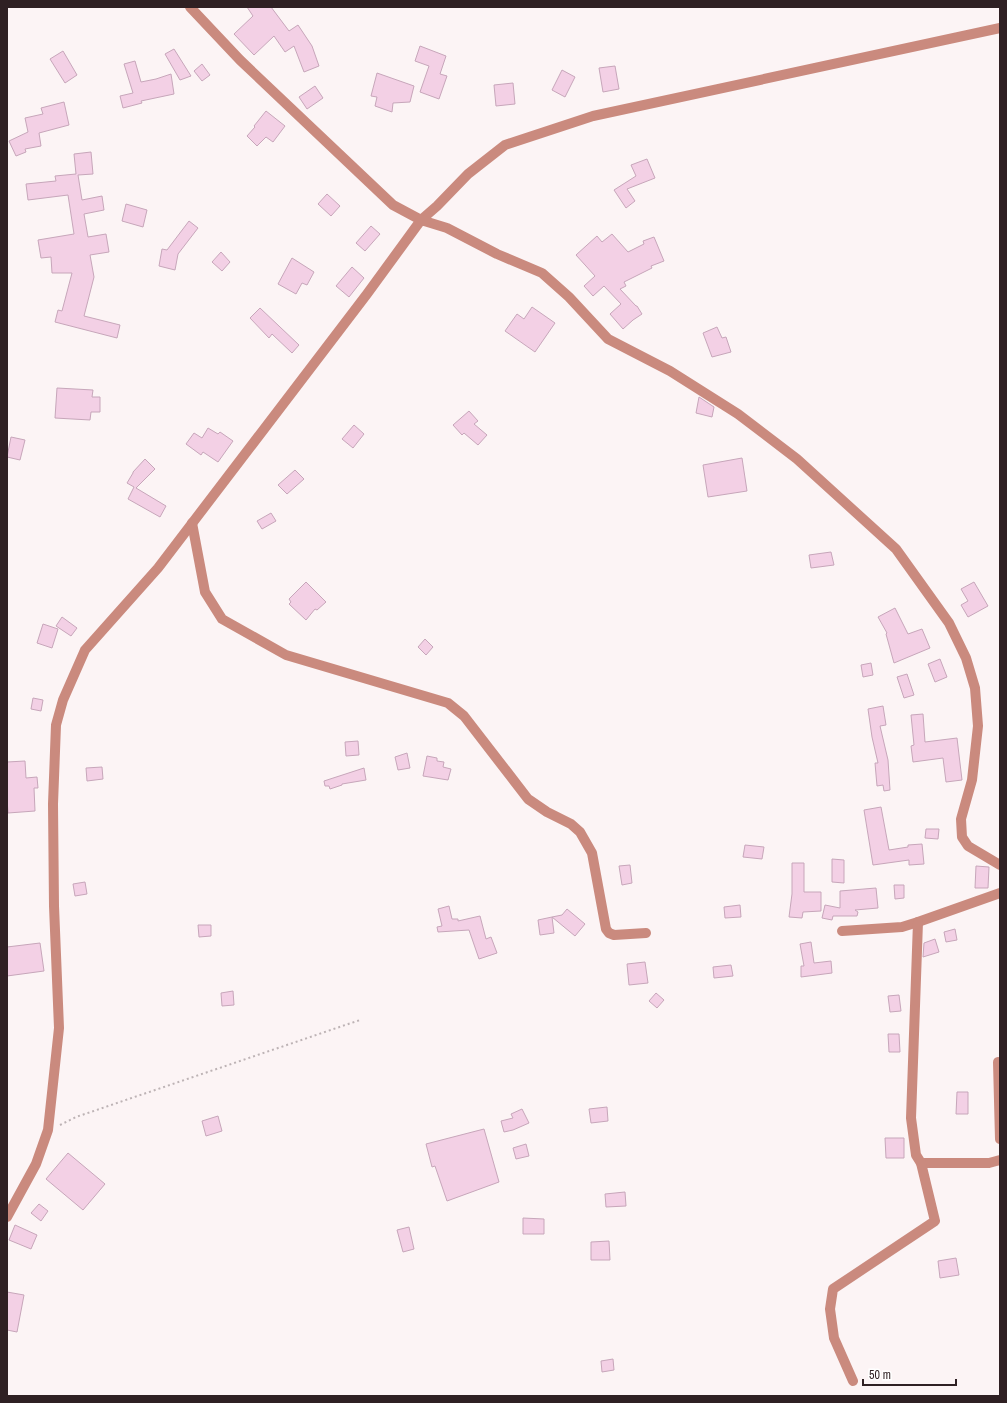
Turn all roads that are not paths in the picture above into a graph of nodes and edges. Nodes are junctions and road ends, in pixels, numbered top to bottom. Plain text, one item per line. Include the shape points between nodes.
1 (190, 7) edge
2 (1000, 28) edge
3 (421, 220) junction
4 (192, 523) junction
5 (1000, 865) edge
6 (1000, 893) edge
7 (918, 922) junction
8 (842, 931) dead end
9 (646, 933) dead end
10 (998, 1062) dead end
11 (1000, 1140) edge
12 (1000, 1160) edge
13 (921, 1163) junction
14 (7, 1217) edge
15 (853, 1381) dead end

1 - 3 street via 240,60 393,205
2 - 3 street via 586,118 505,146 468,174
3 - 4 street
3 - 5 street via 447,228 497,254 542,273 569,297 608,339 670,371 738,414 797,459 896,549 949,623 966,658 975,688 978,726 972,780 961,819 962,837 968,846
4 - 9 street via 205,592 222,619 286,654 448,703 464,716 528,799 580,832 592,853 609,934
4 - 14 street via 158,568 85,650 63,700 56,725 53,804 54,906 59,1028 48,1130 36,1164
6 - 7 street
7 - 8 street via 902,927
7 - 13 street via 912,1118 916,1155
10 - 11 street
12 - 13 street via 989,1163
13 - 15 street via 935,1221 833,1289 830,1309 834,1338

